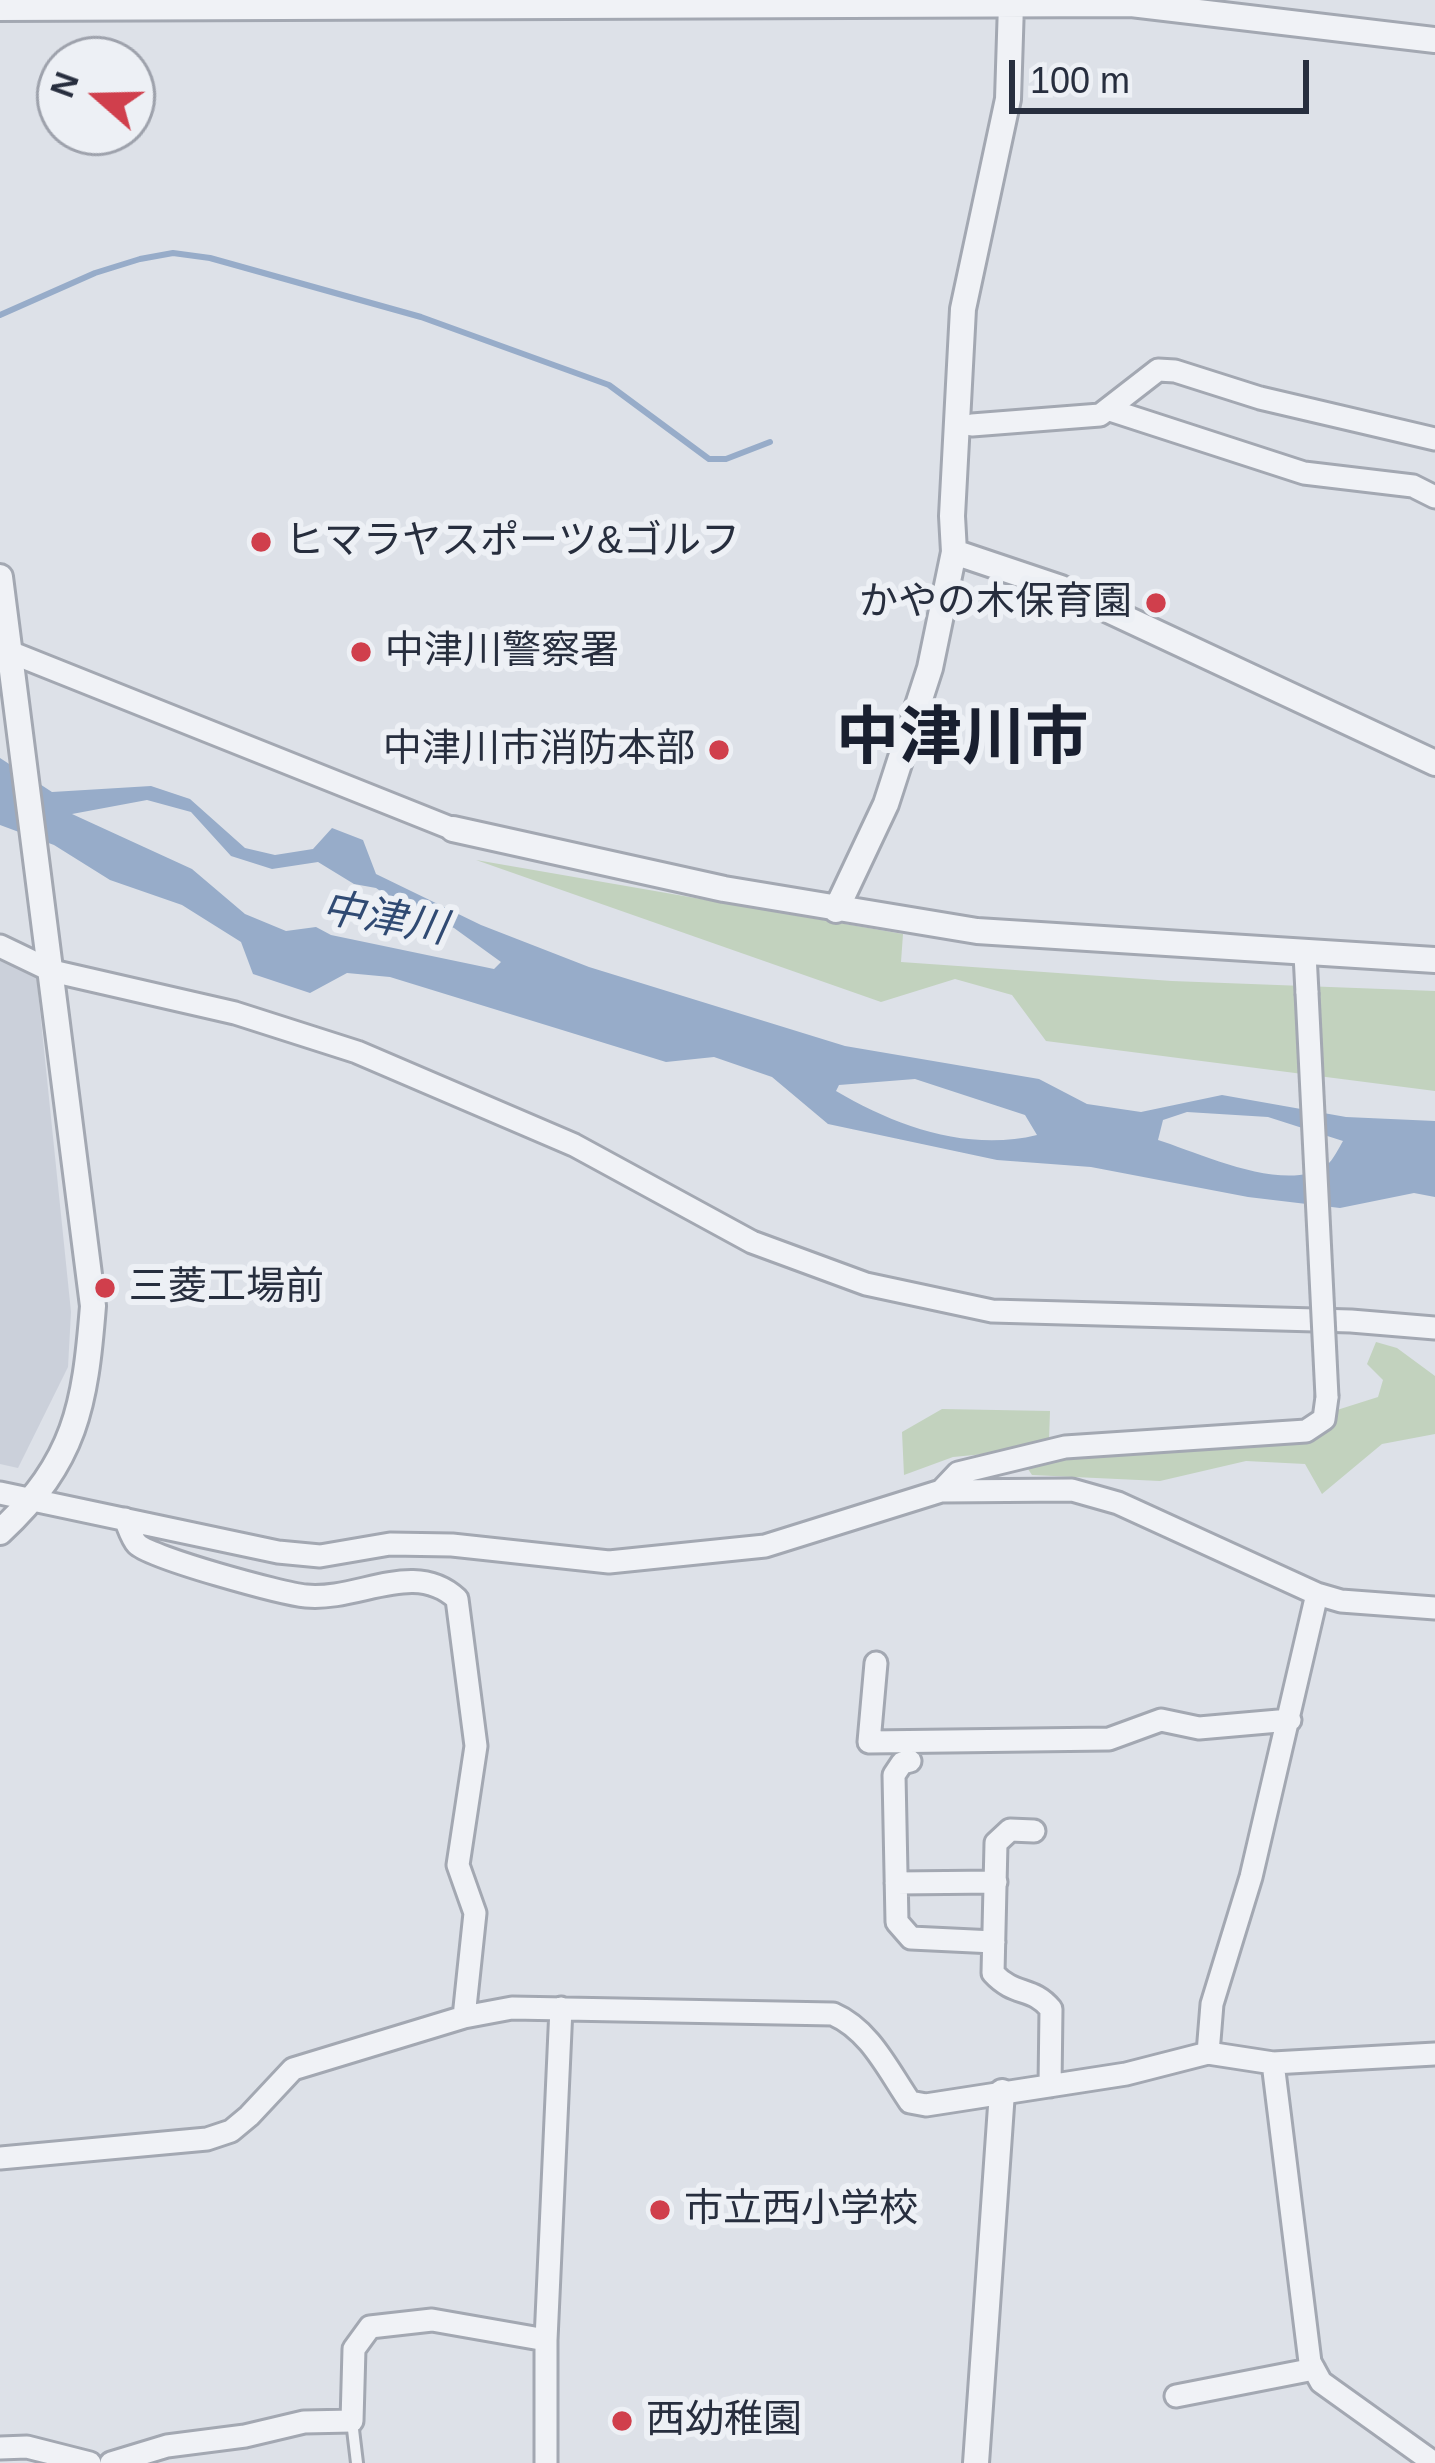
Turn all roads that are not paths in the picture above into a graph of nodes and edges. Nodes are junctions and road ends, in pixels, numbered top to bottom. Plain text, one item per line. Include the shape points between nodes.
1 (285, 3) edge
2 (1026, 3) edge
3 (0, 8) edge
4 (1435, 40) edge
5 (1110, 410) junction
6 (972, 425) dead end
7 (1435, 439) edge
8 (1435, 497) edge
9 (954, 551) junction
10 (0, 577) edge
11 (12, 665) junction
12 (1435, 763) edge
13 (453, 829) joint
14 (836, 910) junction
15 (0, 946) edge
16 (1305, 954) junction
17 (1435, 960) edge
18 (52, 971) junction
19 (1435, 1328) edge
20 (941, 1491) junction
21 (0, 1493) edge
22 (34, 1500) junction
23 (125, 1519) junction
24 (0, 1532) edge
25 (1317, 1594) junction
26 (1435, 1608) edge
27 (876, 1664) dead end
28 (1290, 1720) junction
29 (910, 1761) dead end
30 (1034, 1832) dead end
31 (996, 1882) junction
32 (896, 1883) junction
33 (994, 1942) junction
34 (561, 2008) junction
35 (464, 2017) junction
36 (1208, 2053) junction
37 (1435, 2054) edge
38 (1273, 2063) junction
39 (1050, 2086) junction
40 (1002, 2092) junction
41 (0, 2158) edge
42 (545, 2340) junction
43 (1313, 2369) junction
44 (1176, 2396) dead end
45 (352, 2421) junction
46 (0, 2448) edge
47 (90, 2463) edge
48 (111, 2463) edge
49 (357, 2463) edge
50 (546, 2463) edge
51 (976, 2463) edge
52 (1434, 2463) edge

1 - 2 street
1 - 3 street
2 - 4 street via 1131,4
2 - 9 street via 963,309
5 - 6 street
5 - 7 street via 1150,373 1175,371
5 - 8 street via 1304,472 1413,486
9 - 12 street via 1061,588
9 - 14 street via 923,691 886,804
10 - 11 street
11 - 13 street
11 - 18 street
13 - 14 street
14 - 16 street via 976,932
15 - 18 street
16 - 17 street
16 - 20 street, bridge via 1324,1419 1306,1431 1065,1447 958,1474
18 - 19 street via 235,1013 357,1052 574,1145 752,1243 866,1284 992,1311
18 - 22 street via 93,1306 86,1389 58,1466
20 - 23 street via 765,1546 609,1562 452,1545 390,1544 320,1556
20 - 25 street via 1072,1490 1118,1503
21 - 22 street
22 - 23 street
22 - 24 street
23 - 35 street via 137,1544 164,1557 305,1596 412,1580 440,1584 457,1599 476,1746 458,1864 475,1912
25 - 26 street
25 - 28 street
27 - 28 street via 869,1742 1108,1739 1162,1720 1199,1727
28 - 36 street via 1212,2004
29 - 32 street via 894,1775
30 - 31 street via 1010,1830 996,1843
31 - 32 street
31 - 33 street
32 - 33 street via 897,1922 911,1938
33 - 39 street via 993,1973 1051,2008
34 - 35 street
34 - 40 street via 833,2014 866,2037 910,2102
34 - 42 street
35 - 41 street via 293,2069 231,2131 207,2139
36 - 38 street
36 - 39 street
37 - 38 street
38 - 43 street
39 - 40 street
40 - 51 street
42 - 45 street via 432,2320 370,2327 352,2360
42 - 50 street
43 - 44 street
43 - 52 street
45 - 48 street via 166,2446
45 - 49 lane
46 - 47 street

